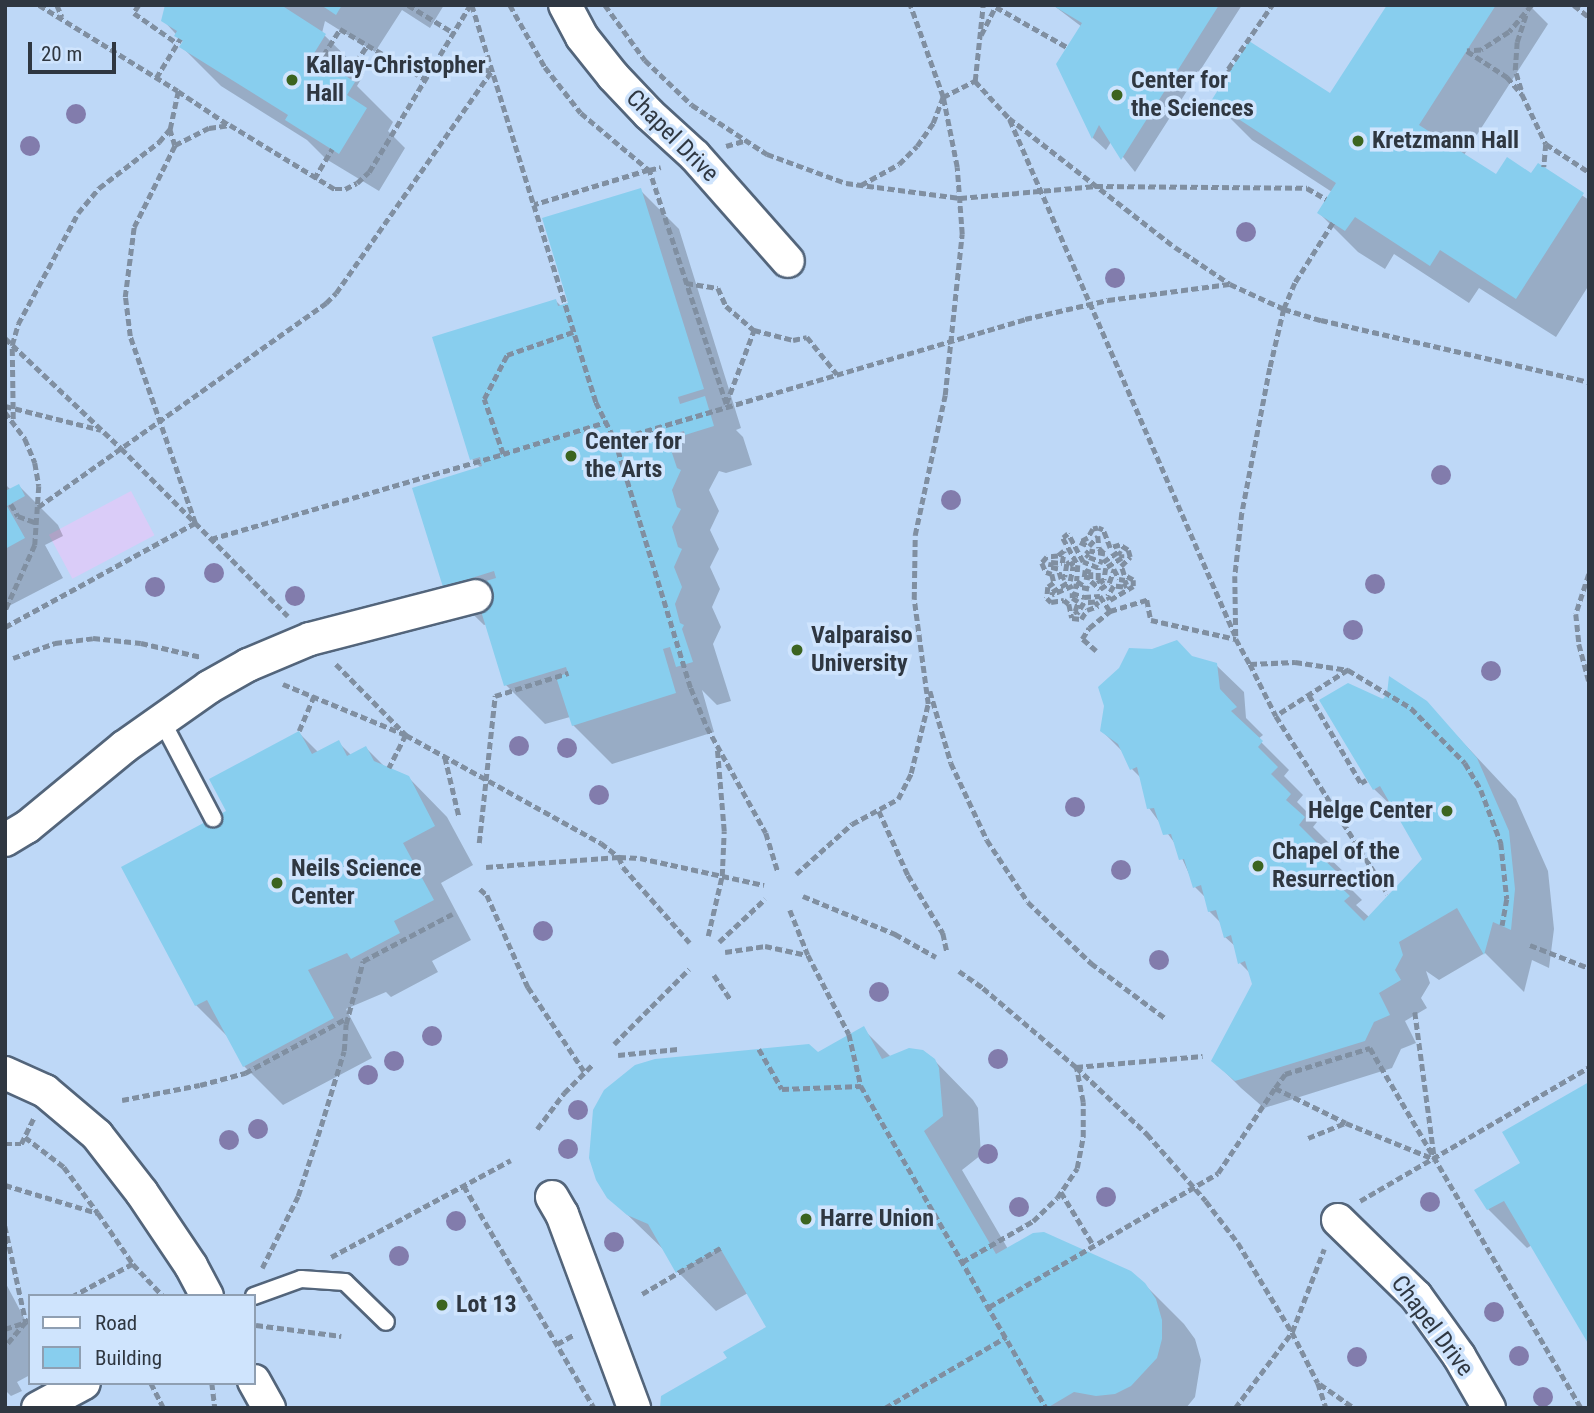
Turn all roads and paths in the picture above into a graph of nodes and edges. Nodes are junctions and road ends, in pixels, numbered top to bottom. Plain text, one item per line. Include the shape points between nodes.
1 (39, 5) edge
2 (57, 5) edge
3 (139, 5) edge
4 (408, 5) edge
5 (471, 5) edge
6 (510, 5) edge
7 (565, 5) edge
8 (605, 5) edge
9 (910, 5) edge
10 (983, 5) edge
11 (1272, 5) edge
12 (1532, 5) edge
13 (1574, 5) edge
14 (996, 6) edge
15 (1527, 12) junction
16 (1589, 17) edge
17 (63, 19) junction
18 (454, 33) junction
19 (980, 37) junction
20 (368, 46) junction
21 (1067, 47) dead end
22 (324, 54) junction
23 (492, 70) junction
24 (430, 71) junction
25 (1230, 71) dead end
26 (312, 73) dead end
27 (156, 78) junction
28 (425, 79) junction
29 (975, 81) junction
30 (178, 91) junction
31 (1522, 94) junction
32 (943, 97) junction
33 (1009, 118) junction
34 (230, 125) junction
35 (170, 129) junction
36 (175, 145) junction
37 (1546, 145) junction
38 (332, 149) dead end
39 (1544, 167) dead end
40 (649, 170) junction
41 (1589, 172) edge
42 (314, 178) junction
43 (860, 185) junction
44 (1096, 186) junction
45 (1039, 191) junction
46 (960, 198) junction
47 (1326, 199) dead end
48 (534, 205) junction
49 (1333, 223) dead end
50 (788, 261) dead end
51 (686, 283) junction
52 (1230, 284) junction
53 (1090, 304) junction
54 (1284, 309) junction
55 (754, 330) junction
56 (573, 332) junction
57 (5, 338) edge
58 (952, 338) junction
59 (12, 345) junction
60 (5, 349) edge
61 (836, 374) junction
62 (1589, 382) edge
63 (726, 404) junction
64 (5, 406) edge
65 (12, 408) junction
66 (5, 412) edge
67 (13, 419) junction
68 (157, 420) junction
69 (606, 422) junction
70 (102, 430) junction
71 (615, 440) junction
72 (121, 448) junction
73 (503, 454) junction
74 (11, 504) dead end
75 (38, 507) junction
76 (37, 523) junction
77 (195, 523) junction
78 (211, 539) junction
79 (1589, 574) edge
80 (1090, 578) dead end
81 (476, 596) dead end
82 (5, 611) edge
83 (1110, 611) junction
84 (5, 627) edge
85 (310, 639) junction
86 (1236, 639) junction
87 (1096, 651) dead end
88 (13, 658) dead end
89 (1250, 664) junction
90 (241, 669) junction
91 (1348, 670) junction
92 (568, 673) dead end
93 (1589, 681) edge
94 (927, 684) junction
95 (1308, 695) junction
96 (314, 696) junction
97 (1276, 716) junction
98 (162, 722) junction
99 (299, 731) dead end
100 (406, 736) junction
101 (716, 743) junction
102 (445, 757) junction
103 (389, 768) dead end
104 (487, 780) junction
105 (1366, 780) dead end
106 (879, 811) junction
107 (459, 816) dead end
108 (213, 818) dead end
109 (5, 840) edge
110 (479, 843) dead end
111 (619, 858) junction
112 (486, 867) dead end
113 (778, 872) dead end
114 (796, 874) dead end
115 (722, 876) junction
116 (764, 885) dead end
117 (480, 889) dead end
118 (1388, 894) dead end
119 (803, 896) dead end
120 (765, 899) dead end
121 (790, 910) dead end
122 (452, 914) dead end
123 (1502, 926) dead end
124 (708, 936) dead end
125 (719, 942) dead end
126 (690, 943) dead end
127 (1530, 945) dead end
128 (725, 952) dead end
129 (947, 952) dead end
130 (808, 955) junction
131 (936, 957) dead end
132 (1589, 968) edge
133 (689, 969) dead end
134 (959, 971) dead end
135 (715, 975) dead end
136 (730, 999) dead end
137 (1415, 1012) dead end
138 (348, 1017) junction
139 (1165, 1018) dead end
140 (614, 1044) dead end
141 (678, 1049) dead end
142 (759, 1049) dead end
143 (618, 1055) dead end
144 (1203, 1056) dead end
145 (594, 1063) dead end
146 (1076, 1067) junction
147 (1589, 1067) edge
148 (584, 1071) junction
149 (5, 1073) edge
150 (861, 1086) junction
151 (1275, 1088) junction
152 (122, 1100) dead end
153 (23, 1110) dead end
154 (1346, 1123) junction
155 (537, 1129) dead end
156 (25, 1137) junction
157 (1308, 1138) dead end
158 (5, 1144) edge
159 (1434, 1159) junction
160 (511, 1160) dead end
161 (5, 1185) edge
162 (464, 1186) junction
163 (1195, 1187) junction
164 (1061, 1192) junction
165 (552, 1197) dead end
166 (99, 1213) junction
167 (1338, 1220) junction
168 (5, 1226) edge
169 (1094, 1247) junction
170 (720, 1248) dead end
171 (328, 1258) dead end
172 (962, 1262) junction
173 (133, 1264) junction
174 (261, 1271) dead end
175 (78, 1294) edge
176 (161, 1294) edge
177 (206, 1294) edge
178 (642, 1294) dead end
179 (256, 1295) edge
180 (989, 1307) junction
181 (28, 1321) edge
182 (386, 1322) dead end
183 (256, 1325) dead end
184 (5, 1329) edge
185 (1292, 1332) junction
186 (573, 1335) dead end
187 (341, 1336) dead end
188 (1006, 1337) junction
189 (557, 1345) junction
190 (5, 1347) edge
191 (1318, 1383) junction
192 (80, 1385) edge
193 (152, 1385) edge
194 (212, 1385) edge
195 (256, 1385) edge
196 (38, 1408) edge
197 (164, 1408) edge
198 (215, 1408) edge
199 (269, 1408) edge
200 (594, 1408) edge
201 (634, 1408) edge
202 (885, 1408) edge
203 (1046, 1408) edge
204 (1236, 1408) edge
205 (1326, 1408) edge
206 (1354, 1408) edge
207 (1489, 1408) edge
208 (1581, 1408) edge

1 - 17 path
2 - 17 path
3 - 27 path via 134,13 178,41
4 - 18 path
5 - 18 path
5 - 23 path
6 - 40 path via 545,67 581,113
7 - 50 street, Chapel Drive via 582,37 613,76 695,156
8 - 43 path via 645,60 692,105 723,127 767,154
9 - 32 path
10 - 19 path
11 - 25 path
12 - 15 path
13 - 16 path
14 - 19 path
14 - 21 path
15 - 31 path via 1517,42 1515,70
15 - 31 path via 1509,32 1481,50 1467,51
17 - 27 path
18 - 24 path
19 - 29 path
20 - 22 path via 350,71
20 - 22 path via 340,29
20 - 28 path
22 - 26 path
23 - 24 path
23 - 48 path
23 - 68 path via 336,293
24 - 28 path
27 - 30 path
28 - 42 path via 369,172 357,183 335,189
29 - 32 path
29 - 33 path
30 - 34 path
30 - 35 path
31 - 37 path
32 - 43 path via 917,146 899,164
32 - 46 path
33 - 44 path
33 - 45 path
34 - 36 path via 209,128
34 - 42 path
35 - 36 path
35 - 59 path via 99,188 78,213 18,324
36 - 68 path via 134,227 126,286 131,336
37 - 39 path
37 - 41 path
38 - 42 path
40 - 48 path
40 - 51 path
43 - 46 path
44 - 45 path
44 - 47 path via 1307,188
44 - 52 path
45 - 46 path
45 - 53 path
46 - 58 path via 960,268
48 - 56 path
49 - 54 path
51 - 55 path via 718,288 726,306
51 - 63 path
52 - 53 path
52 - 54 path
53 - 58 path
53 - 86 path
54 - 62 path
54 - 86 path via 1242,513 1235,576
55 - 61 path via 793,341 807,337
55 - 63 path
56 - 69 path
56 - 73 path via 508,355 484,399
57 - 59 path
58 - 61 path
58 - 94 path via 945,395 915,535 914,600
59 - 60 path
59 - 65 path
59 - 70 path
61 - 63 path
63 - 71 path
64 - 65 path
65 - 67 path
65 - 70 path
66 - 67 path
67 - 75 path via 35,463
68 - 72 path
68 - 77 path
69 - 71 path
69 - 73 path
70 - 72 path
71 - 101 path via 691,688
72 - 75 path
72 - 77 path
73 - 78 path
74 - 76 path via 18,516
75 - 76 path
76 - 82 path via 35,545
77 - 78 path
77 - 84 path
78 - 85 path
79 - 93 path via 1576,614
80 - 83 path via 1095,588 1105,587 1114,569 1119,579 1125,580 1127,585 1114,586 1110,600 1133,586 1121,566 1130,557 1128,550 1120,545 1110,548 1098,528 1080,542 1089,546 1098,536 1098,548 1105,554 1086,554 1103,562 1122,554 1106,568 1100,583 1098,568 1083,562 1068,534 1063,538 1078,565 1077,581 1089,589 1073,586 1052,595 1070,581 1073,566 1067,564 1061,579 1058,569 1050,567 1051,562 1062,563 1063,551 1047,556 1042,564 1054,583 1048,587 1047,598 1069,604 1072,618 1082,619 1087,610 1098,606 1084,603 1077,614 1078,602 1072,593 1100,596
81 - 85 street
83 - 86 path via 1147,600 1151,620
83 - 87 path via 1082,639
85 - 90 street
85 - 100 path
86 - 89 path
88 - 90 path via 55,643 93,638 141,643
89 - 91 path via 1295,662
89 - 97 path
90 - 96 path
90 - 98 street
91 - 95 path
91 - 123 path via 1411,708 1465,763 1502,843 1507,899
92 - 104 path via 495,696
94 - 106 path via 926,720 906,787 898,799
94 - 139 path via 956,774 987,840 1028,902 1091,962
95 - 97 path
95 - 105 path via 1361,783
96 - 99 path
96 - 100 path
97 - 118 path
98 - 108 lane
98 - 109 street
100 - 102 path
100 - 103 path
101 - 113 path via 766,833
101 - 115 path via 724,831
102 - 104 path
102 - 107 path
104 - 110 path
104 - 111 path via 601,843
106 - 114 path via 852,824
106 - 129 path via 908,875 943,933
111 - 112 path
111 - 115 path via 640,858
111 - 126 path
115 - 116 path
115 - 124 path
117 - 148 path via 487,895 528,987
119 - 131 path via 895,934
120 - 125 path
121 - 130 path
122 - 138 path via 363,961
127 - 132 path
128 - 130 path via 765,946
130 - 150 path via 849,1034
133 - 140 path
134 - 146 path
135 - 136 path
137 - 159 path
138 - 152 path via 245,1073
138 - 174 path via 344,1051 298,1196
141 - 143 path
142 - 150 path via 782,1089
144 - 146 path
145 - 148 path
146 - 163 path
146 - 164 path via 1083,1137 1077,1168
147 - 159 path
148 - 155 path
149 - 177 street via 45,1091 97,1135 142,1193
150 - 172 path
151 - 154 path
151 - 159 path via 1285,1074 1370,1048
151 - 163 path via 1218,1172
153 - 156 path via 33,1118
154 - 157 path
154 - 159 path
156 - 158 path via 21,1144
156 - 166 path via 64,1167
159 - 167 path via 1348,1208
159 - 208 path
160 - 162 path
161 - 166 path
162 - 171 path
162 - 189 path
163 - 169 path
163 - 185 path via 1238,1243
164 - 169 path
164 - 172 path via 1033,1221
165 - 201 street
166 - 173 path
167 - 185 path
167 - 207 street, Chapel Drive via 1416,1296
168 - 181 path
169 - 180 path
170 - 178 path
172 - 180 path
173 - 175 path
173 - 176 path
179 - 182 lane via 302,1279 345,1282
180 - 188 path
181 - 184 path
181 - 190 path
183 - 187 path
185 - 191 path
185 - 204 path
186 - 189 path
188 - 202 path
188 - 203 path
189 - 200 path
191 - 205 path
191 - 206 path
192 - 196 street
193 - 197 path
194 - 198 path
195 - 199 street

